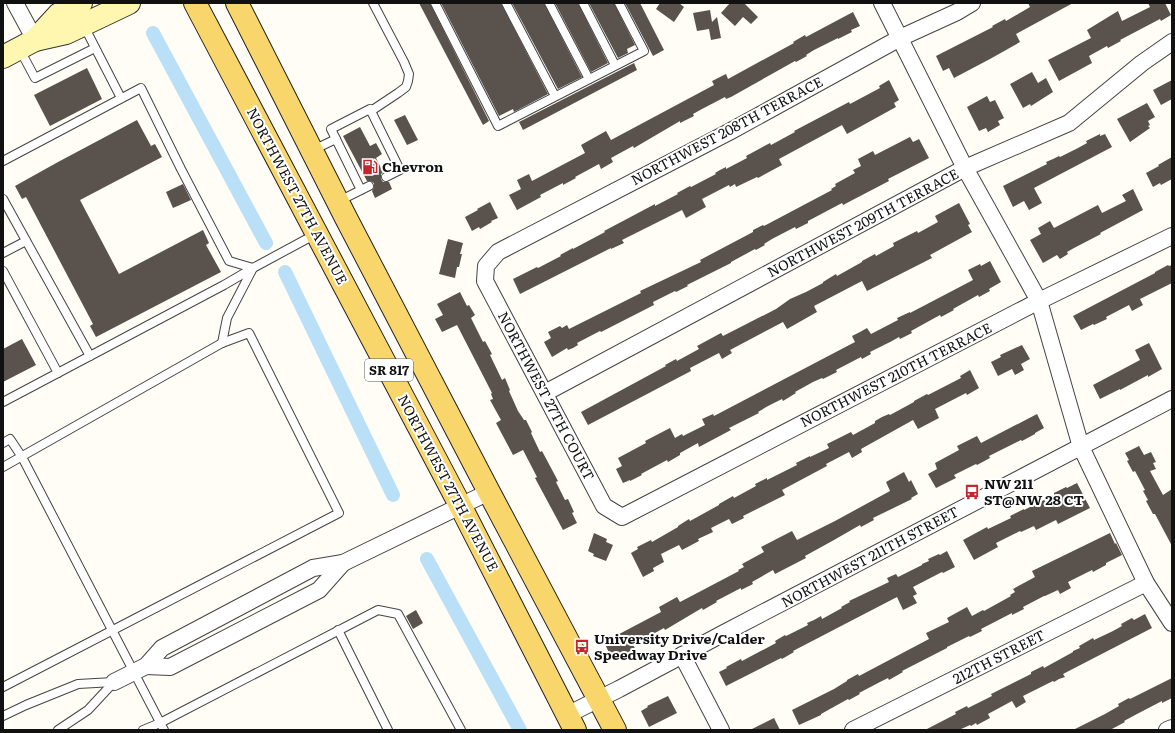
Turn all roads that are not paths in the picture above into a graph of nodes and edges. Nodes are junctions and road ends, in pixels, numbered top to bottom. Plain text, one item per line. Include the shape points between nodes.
1 (16, 3) edge
2 (81, 3) edge
3 (129, 3) edge
4 (195, 3) edge
5 (238, 3) edge
6 (373, 3) edge
7 (435, 3) edge
8 (506, 3) edge
9 (549, 3) edge
10 (583, 3) edge
11 (619, 3) edge
12 (882, 3) edge
13 (972, 3) edge
14 (84, 25) junction
15 (900, 38) junction
16 (1172, 42) edge
17 (19, 48) edge
18 (95, 48) junction
19 (615, 65) junction
20 (589, 79) junction
21 (555, 96) junction
22 (121, 98) junction
23 (371, 111) junction
24 (336, 139) junction
25 (312, 151) junction
26 (3, 161) edge
27 (965, 168) junction
28 (386, 177) dead end
29 (3, 199) edge
30 (342, 210) junction
31 (316, 234) junction
32 (1172, 236) edge
33 (26, 241) junction
34 (3, 253) edge
35 (486, 266) joint
36 (253, 268) junction
37 (3, 271) edge
38 (1039, 300) junction
39 (222, 343) junction
40 (90, 356) junction
41 (58, 373) junction
42 (545, 393) junction
43 (1172, 399) edge
44 (3, 402) edge
45 (3, 443) edge
46 (1081, 447) junction
47 (22, 457) junction
48 (3, 467) edge
49 (489, 492) junction
50 (461, 507) junction
51 (622, 517) joint
52 (343, 563) junction
53 (1146, 583) junction
54 (1172, 623) edge
55 (112, 630) junction
56 (338, 630) junction
57 (682, 655) junction
58 (140, 670) junction
59 (114, 682) junction
60 (3, 686) edge
61 (599, 699) junction
62 (3, 716) edge
63 (571, 723) edge
64 (162, 726) edge
65 (1172, 728) edge
66 (58, 730) edge
67 (143, 730) edge
68 (388, 730) edge
69 (461, 730) edge
70 (615, 730) edge
71 (721, 730) edge
72 (852, 730) edge
73 (1167, 730) edge

1 - 17 street
2 - 17 street via 59,14
3 - 14 street
4 - 31 main road, NORTHWEST 27TH AVENUE / SR 817
5 - 25 main road, SR 817
6 - 23 lane via 404,62 408,81 406,87
7 - 21 lane via 498,126
8 - 21 lane
9 - 20 lane
10 - 19 lane
11 - 19 lane via 644,50
12 - 15 street
13 - 15 street, NORTHWEST 208TH TERRACE
14 - 17 street via 66,34
14 - 18 lane
15 - 27 street
15 - 35 street, NORTHWEST 208TH TERRACE via 729,132 498,252
16 - 27 street, NORTHWEST 209TH TERRACE via 1142,63 1069,123
17 - 18 lane via 35,78
18 - 22 lane
19 - 20 lane
20 - 21 lane
22 - 26 lane
22 - 36 lane via 141,88 229,261
23 - 24 lane via 370,109 331,129
23 - 28 lane via 400,170
24 - 25 lane
24 - 30 lane via 365,188
25 - 30 main road, SR 817
27 - 38 street
27 - 42 street, NORTHWEST 209TH TERRACE
29 - 33 lane
30 - 31 main road
30 - 49 main road, SR 817
31 - 36 lane
31 - 50 main road, NORTHWEST 27TH AVENUE / SR 817
32 - 38 street, NORTHWEST 210TH TERRACE
33 - 34 lane
33 - 40 lane
35 - 42 street, NORTHWEST 27TH COURT via 485,281
36 - 39 lane via 227,318
36 - 40 lane
37 - 41 lane
38 - 46 street
38 - 51 street, NORTHWEST 210TH TERRACE
39 - 47 lane
39 - 55 lane via 248,333 339,513
40 - 41 lane
41 - 44 lane
42 - 51 street, NORTHWEST 27TH COURT via 604,506
43 - 46 street, NORTHWEST 211TH STREET
45 - 47 lane via 10,439
46 - 53 street
46 - 57 street, NORTHWEST 211TH STREET
47 - 48 lane
47 - 55 lane
49 - 50 street
49 - 61 main road, SR 817
50 - 52 street
50 - 63 main road, NORTHWEST 27TH AVENUE / SR 817
52 - 58 street via 313,568 162,648
52 - 58 street via 319,590 170,667
53 - 54 street
53 - 72 street, 212TH STREET
55 - 58 lane
55 - 60 lane
56 - 64 lane
56 - 68 lane
56 - 69 lane via 378,610 398,614
57 - 61 street, NORTHWEST 211TH STREET
57 - 71 street
58 - 59 street
58 - 64 lane
59 - 62 lane via 78,684
59 - 66 lane via 88,710
61 - 63 street, NORTHWEST 211TH STREET
61 - 70 main road, SR 817
64 - 67 lane
65 - 73 street

